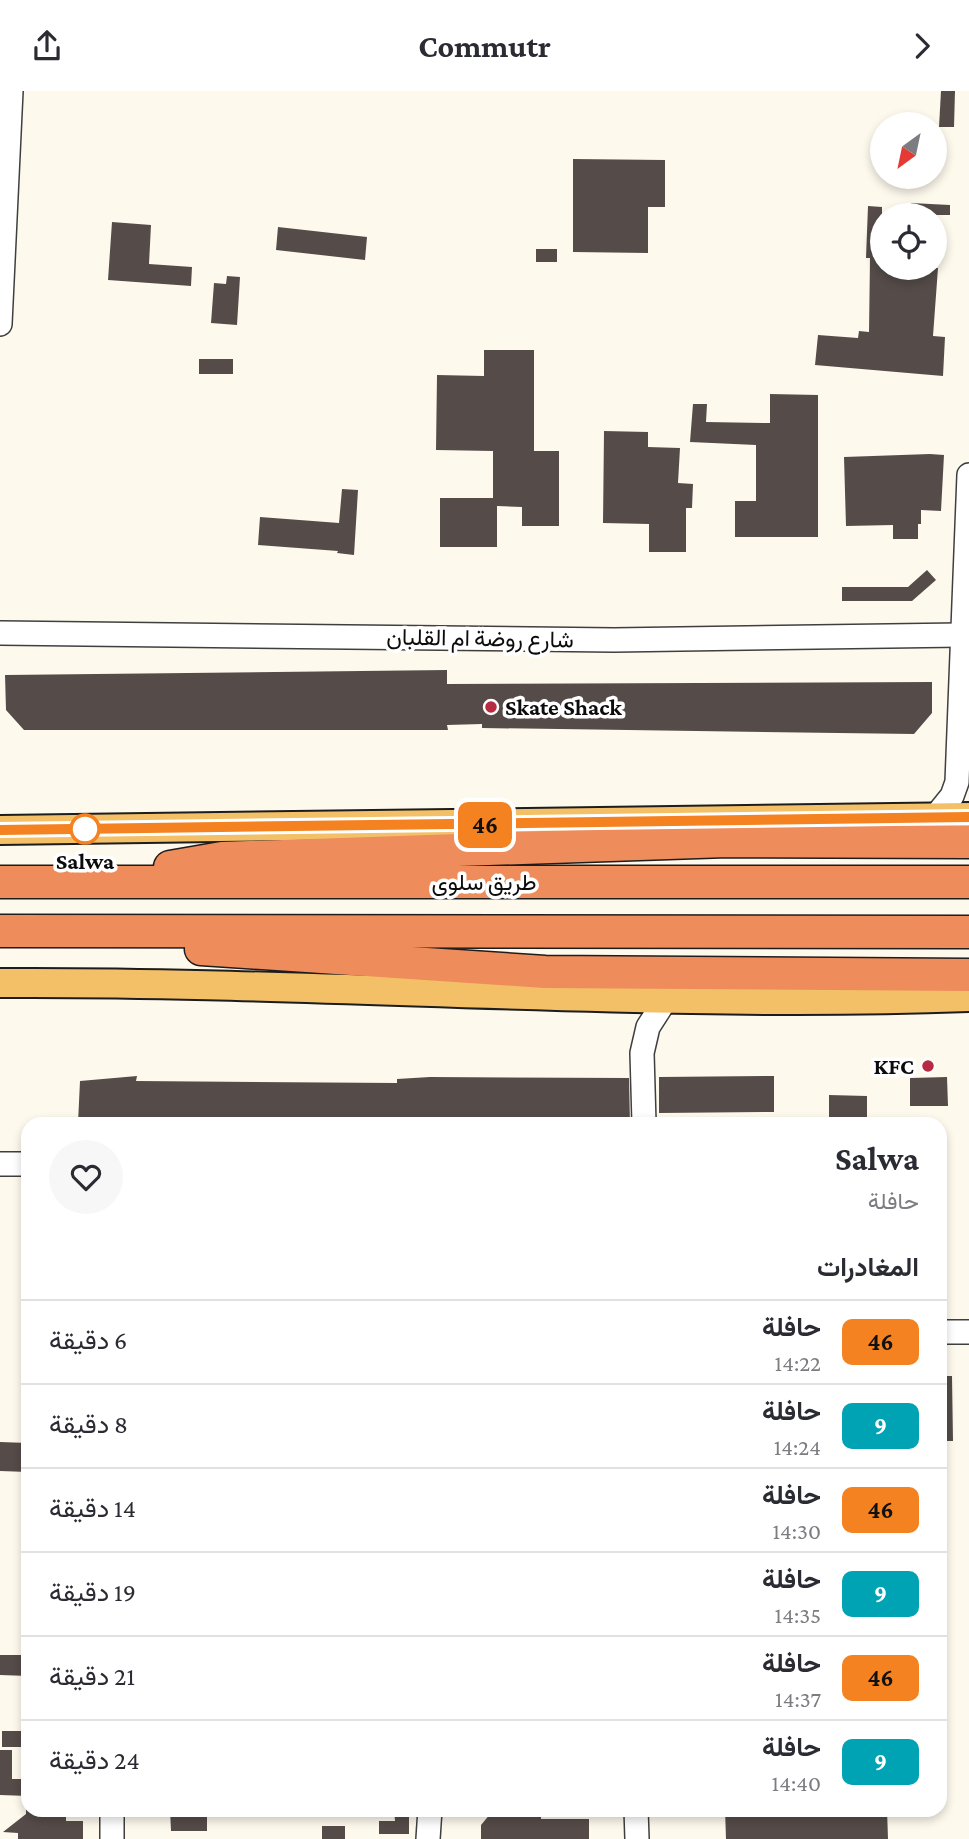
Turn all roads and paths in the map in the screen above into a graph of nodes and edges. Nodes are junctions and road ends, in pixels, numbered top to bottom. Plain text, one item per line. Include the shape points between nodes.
1 (11, 91) edge
2 (0, 324) edge
3 (969, 475) edge
4 (964, 628) edge
5 (0, 633) edge
6 (962, 796) edge
7 (935, 817) junction
8 (969, 817) edge
9 (1, 828) edge
10 (969, 842) edge
11 (77, 881) junction
12 (0, 882) edge
13 (969, 882) edge
14 (72, 930) junction
15 (0, 931) edge
16 (969, 932) edge
17 (969, 975) edge
18 (0, 983) edge
19 (969, 997) edge
20 (627, 999) junction
21 (666, 999) junction
22 (648, 1027) junction
23 (643, 1117) edge
24 (0, 1164) edge
25 (21, 1164) edge
26 (947, 1332) edge
27 (969, 1332) edge
28 (112, 1817) edge
29 (429, 1817) edge
30 (636, 1817) edge
31 (112, 1839) edge
32 (428, 1839) edge
33 (636, 1839) edge

1 - 2 street
3 - 4 street
4 - 5 street, شارع روضة ام القلبان via 614,641
4 - 6 street
6 - 7 street
7 - 8 main road
7 - 9 main road
10 - 11 highway via 727,841 222,858
11 - 12 highway, طريق سلوى
11 - 13 highway, طريق سلوى
14 - 15 highway
14 - 16 highway
14 - 17 highway via 223,951 545,972
18 - 20 main road
19 - 21 main road
20 - 21 main road
20 - 22 street
21 - 22 street
22 - 23 street via 642,1053
24 - 25 street
26 - 27 street
28 - 31 street
29 - 32 street
30 - 33 street

